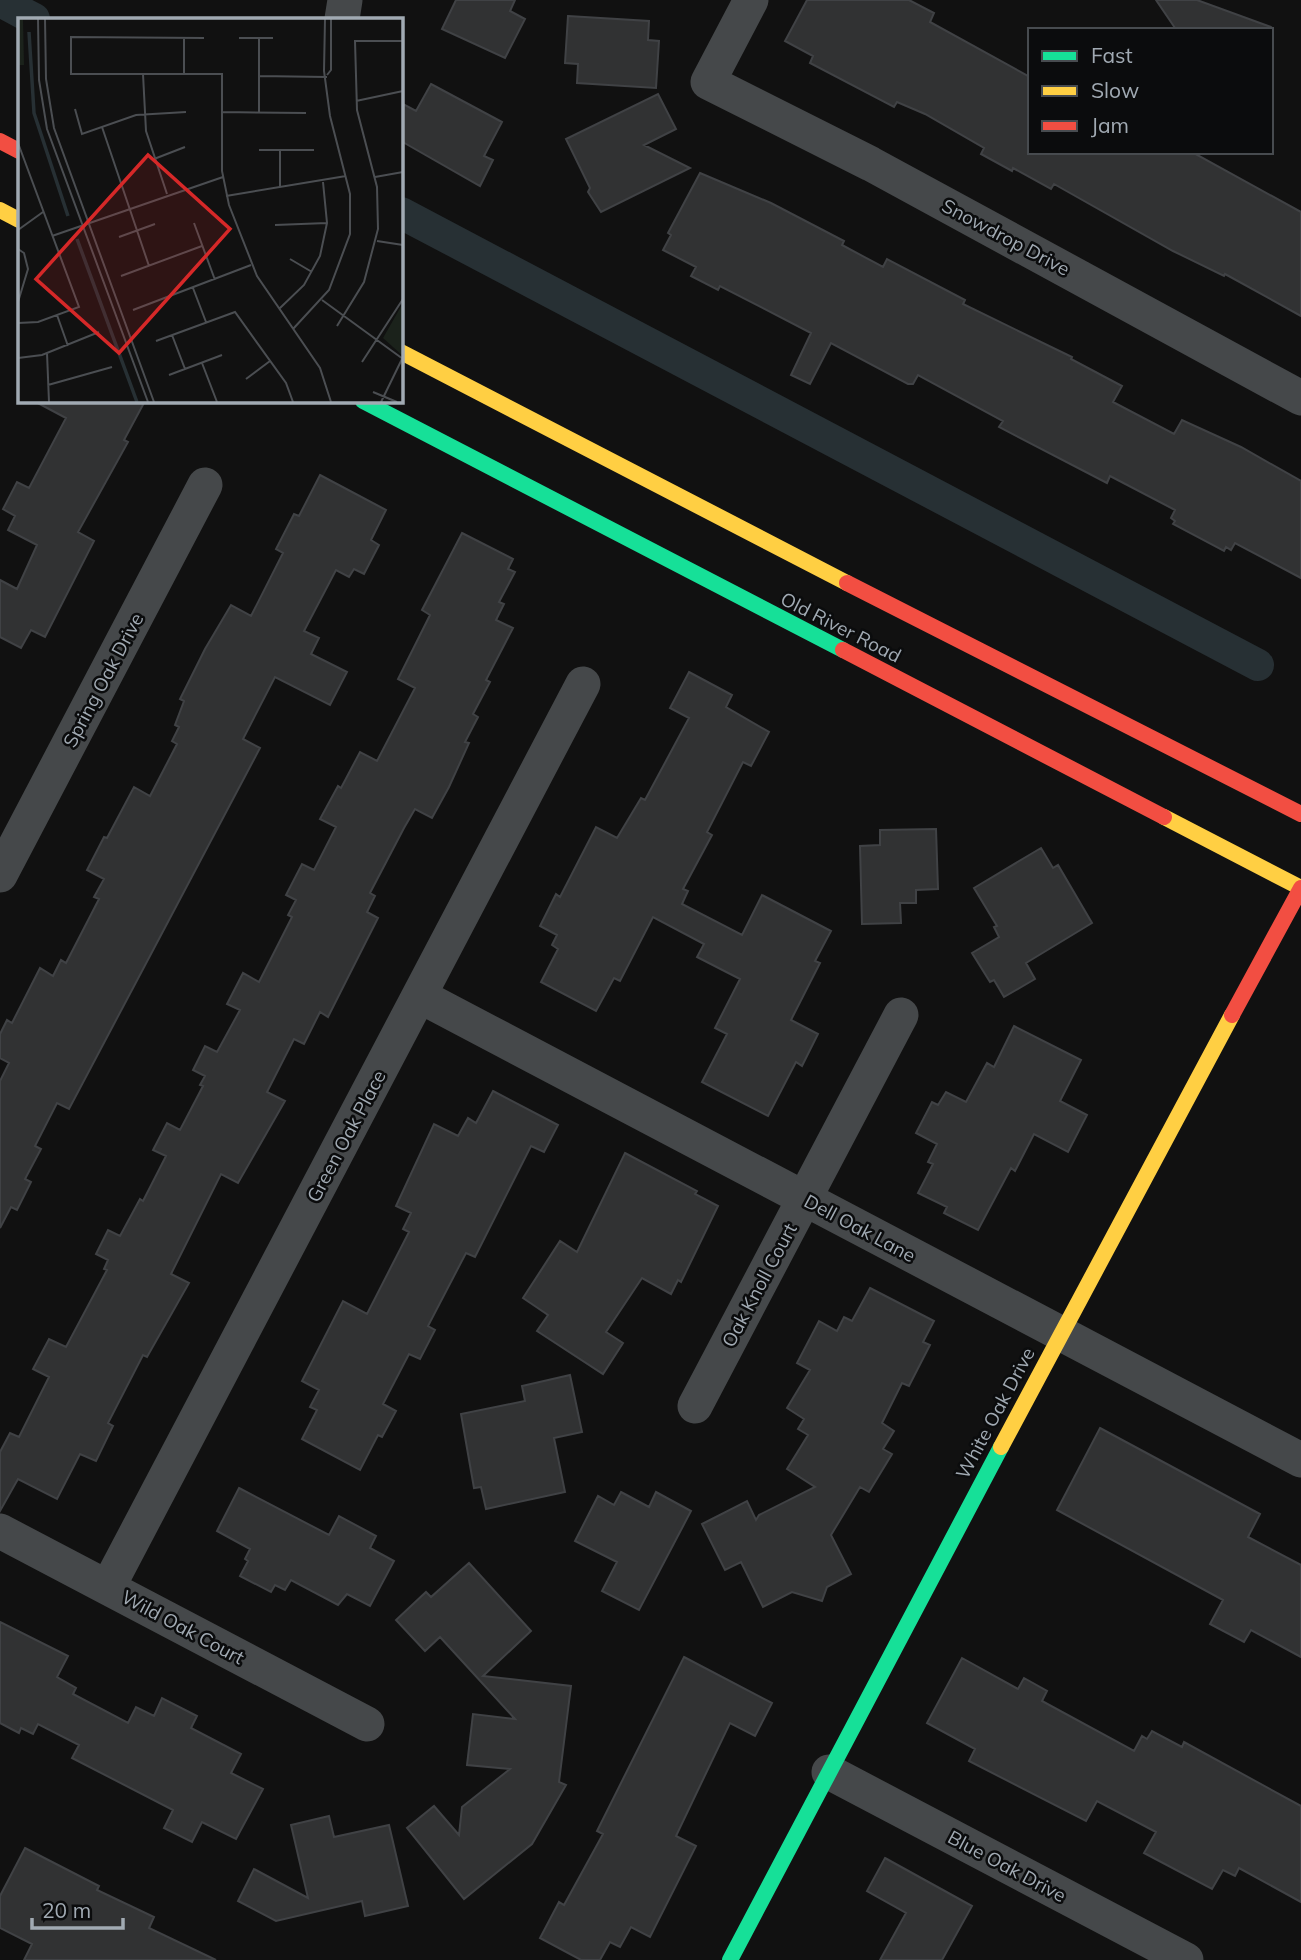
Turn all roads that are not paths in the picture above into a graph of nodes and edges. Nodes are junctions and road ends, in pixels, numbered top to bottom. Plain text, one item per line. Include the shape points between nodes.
1 (345, 0) edge
2 (751, 0) edge
3 (342, 18) edge
4 (0, 141) edge
5 (18, 150) edge
6 (0, 210) edge
7 (18, 219) edge
8 (402, 353) edge
9 (1301, 398) edge
10 (365, 402) edge
11 (205, 485) dead end
12 (583, 684) dead end
13 (1301, 814) edge
14 (0, 875) edge
15 (1301, 888) edge
16 (420, 996) junction
17 (901, 1015) dead end
18 (804, 1198) junction
19 (1061, 1333) junction
20 (695, 1406) dead end
21 (1301, 1460) edge
22 (0, 1531) edge
23 (108, 1587) junction
24 (367, 1724) dead end
25 (829, 1772) junction
26 (730, 1960) edge
27 (1186, 1960) edge

1 - 3 street
2 - 9 street, Snowdrop Drive via 708,82 872,164
4 - 5 main road
6 - 7 main road
8 - 13 main road
10 - 15 main road, Old River Road
11 - 14 street, Spring Oak Drive
12 - 16 street, Green Oak Place
15 - 19 main road, White Oak Drive
16 - 18 street, Dell Oak Lane
16 - 23 street, Green Oak Place
17 - 18 street, Oak Knoll Court
18 - 19 street, Dell Oak Lane
18 - 20 street, Oak Knoll Court
19 - 21 street, Dell Oak Lane
19 - 25 main road, White Oak Drive
22 - 23 street, Wild Oak Court
23 - 24 street, Wild Oak Court
25 - 26 main road, White Oak Drive
25 - 27 street, Blue Oak Drive

